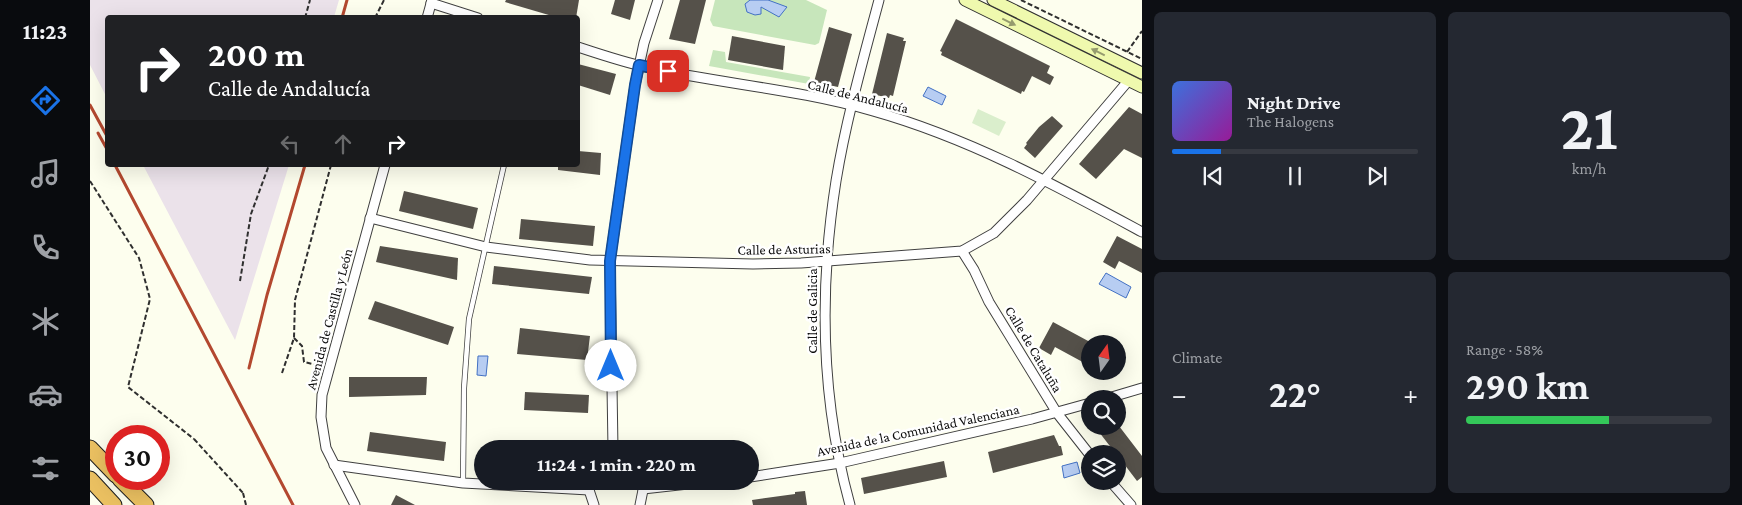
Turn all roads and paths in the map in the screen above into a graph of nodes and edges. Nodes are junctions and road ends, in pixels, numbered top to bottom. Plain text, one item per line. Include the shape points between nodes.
1 (310, 0) edge
2 (384, 0) edge
3 (658, 0) edge
4 (879, 0) edge
5 (965, 0) edge
6 (993, 0) edge
7 (1022, 0) edge
8 (431, 2) edge
9 (307, 15) edge
10 (376, 15) edge
11 (428, 15) edge
12 (469, 15) edge
13 (1142, 31) edge
14 (580, 48) edge
15 (1128, 52) junction
16 (1142, 59) edge
17 (639, 65) junction
18 (1142, 73) edge
19 (1129, 80) junction
20 (1142, 86) edge
21 (852, 105) junction
22 (268, 167) edge
23 (330, 167) edge
24 (383, 167) edge
25 (504, 167) edge
26 (1045, 180) junction
27 (90, 182) edge
28 (370, 218) junction
29 (1142, 232) edge
30 (486, 247) junction
31 (962, 251) junction
32 (610, 261) junction
33 (826, 262) junction
34 (240, 281) dead end
35 (294, 338) junction
36 (328, 367) junction
37 (282, 373) dead end
38 (1142, 388) edge
39 (1126, 393) edge
40 (1081, 406) edge
41 (1057, 413) junction
42 (613, 440) edge
43 (1082, 445) edge
44 (90, 448) edge
45 (840, 463) junction
46 (105, 464) edge
47 (334, 465) junction
48 (759, 476) edge
49 (90, 479) edge
50 (463, 483) junction
51 (474, 484) edge
52 (131, 490) edge
53 (592, 490) edge
54 (641, 490) edge
55 (1118, 490) edge
56 (90, 492) edge
57 (102, 505) edge
58 (114, 505) edge
59 (146, 505) edge
60 (246, 505) edge
61 (355, 505) edge
62 (594, 505) edge
63 (640, 505) edge
64 (850, 505) edge
65 (1131, 505) edge

1 - 9 path
2 - 10 path
3 - 17 street
4 - 21 street, Calle de Galicia
5 -> 19 street
18 -> 6 street
7 - 15 path
8 - 11 street
8 - 12 street
13 - 15 path
14 - 17 street, Calle de Andalucía
15 - 16 path
17 - 21 street, Calle de Andalucía
17 - 32 street
19 - 20 street
19 - 26 street, Calle de Asturias
21 - 26 street, Calle de Andalucía via 961,141
21 - 33 street, Calle de Galicia via 836,181
22 - 34 path via 251,214
23 - 35 path via 295,300
24 - 28 street, Avenida de Castilla y León
25 - 30 lane
26 - 29 street, Calle de Andalucía
26 - 31 street, Calle de Asturias via 994,233
27 - 60 path, bridge via 139,258 150,299 128,387 194,439 243,492
28 - 30 street, Calle de Asturias
28 - 36 street, Avenida de Castilla y León
30 - 32 street, Calle de Asturias
30 - 50 lane via 468,319
31 - 33 street, Calle de Asturias
31 - 41 street, Calle de Cataluña via 989,302
32 - 33 street, Calle de Asturias
32 - 42 street
33 - 45 street, Calle de Galicia via 826,364
35 - 36 path via 302,346 304,362
35 - 37 path
36 - 47 street, Avenida de Castilla y León via 322,394 322,417 326,448
38 - 39 street
40 - 41 street, Avenida de la Comunidad Valenciana
41 - 43 street, Calle de Cataluña
41 - 45 street, Avenida de la Comunidad Valenciana
44 - 46 highway
45 - 48 street, Avenida de la Comunidad Valenciana
45 - 64 street, Calle de Galicia
47 - 50 street
47 - 61 street, Avenida de Castilla y León
49 - 58 highway
50 - 51 street
52 - 59 highway
53 - 62 street
54 - 63 street
55 - 65 street
56 - 57 highway

